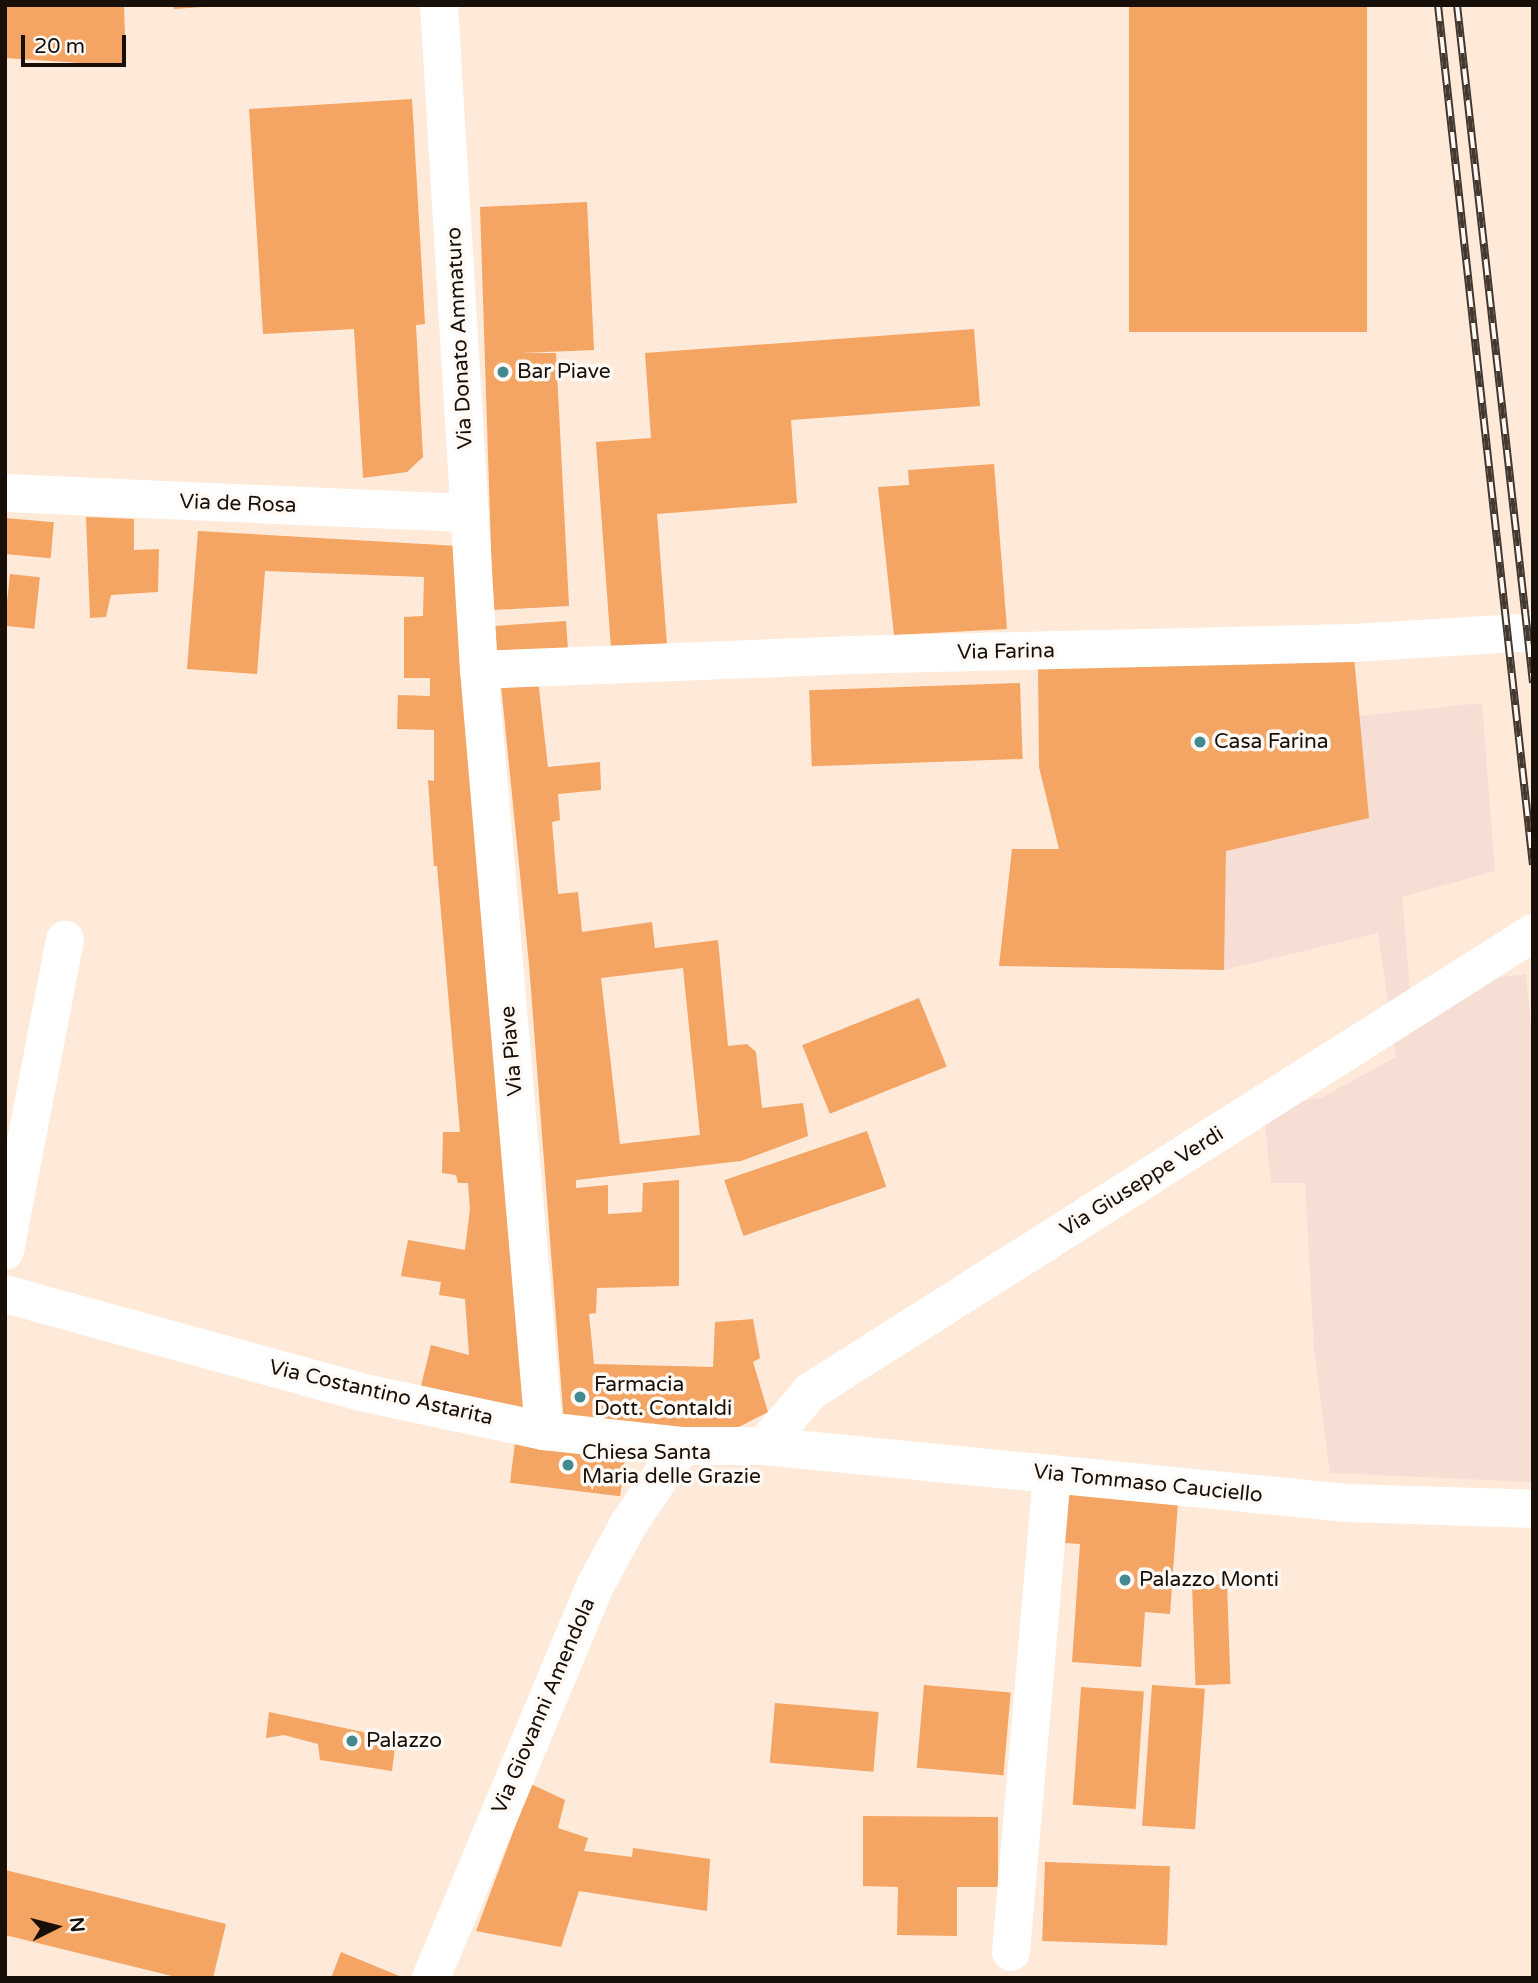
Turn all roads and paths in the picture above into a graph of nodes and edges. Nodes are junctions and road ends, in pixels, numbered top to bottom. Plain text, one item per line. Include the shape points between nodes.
1 (439, 5) edge
2 (5, 494) edge
3 (470, 513) junction
4 (1533, 632) edge
5 (479, 670) junction
6 (1533, 933) edge
7 (65, 940) dead end
8 (5, 1251) edge
9 (5, 1294) edge
10 (544, 1431) junction
11 (681, 1446) junction
12 (764, 1446) junction
13 (1052, 1474) junction
14 (1533, 1509) edge
15 (1011, 1952) dead end
16 (431, 1978) edge

1 - 3 street, Via Donato Ammaturo
2 - 3 street, Via de Rosa
3 - 5 street, Via Donato Ammaturo
4 - 5 street, Via Farina via 1353,643 848,655
5 - 10 street, Via Piave
6 - 12 street, Via Giuseppe Verdi via 811,1391
7 - 8 street
9 - 10 street, Via Costantino Astarita via 365,1393
10 - 11 street, Via Costantino Astarita
11 - 12 street, Via Costantino Astarita
11 - 16 street, Via Giovanni Amendola via 628,1525 596,1584
12 - 13 street, Via Tommaso Cauciello
13 - 14 street, Via Tommaso Cauciello via 1347,1503
13 - 15 street

